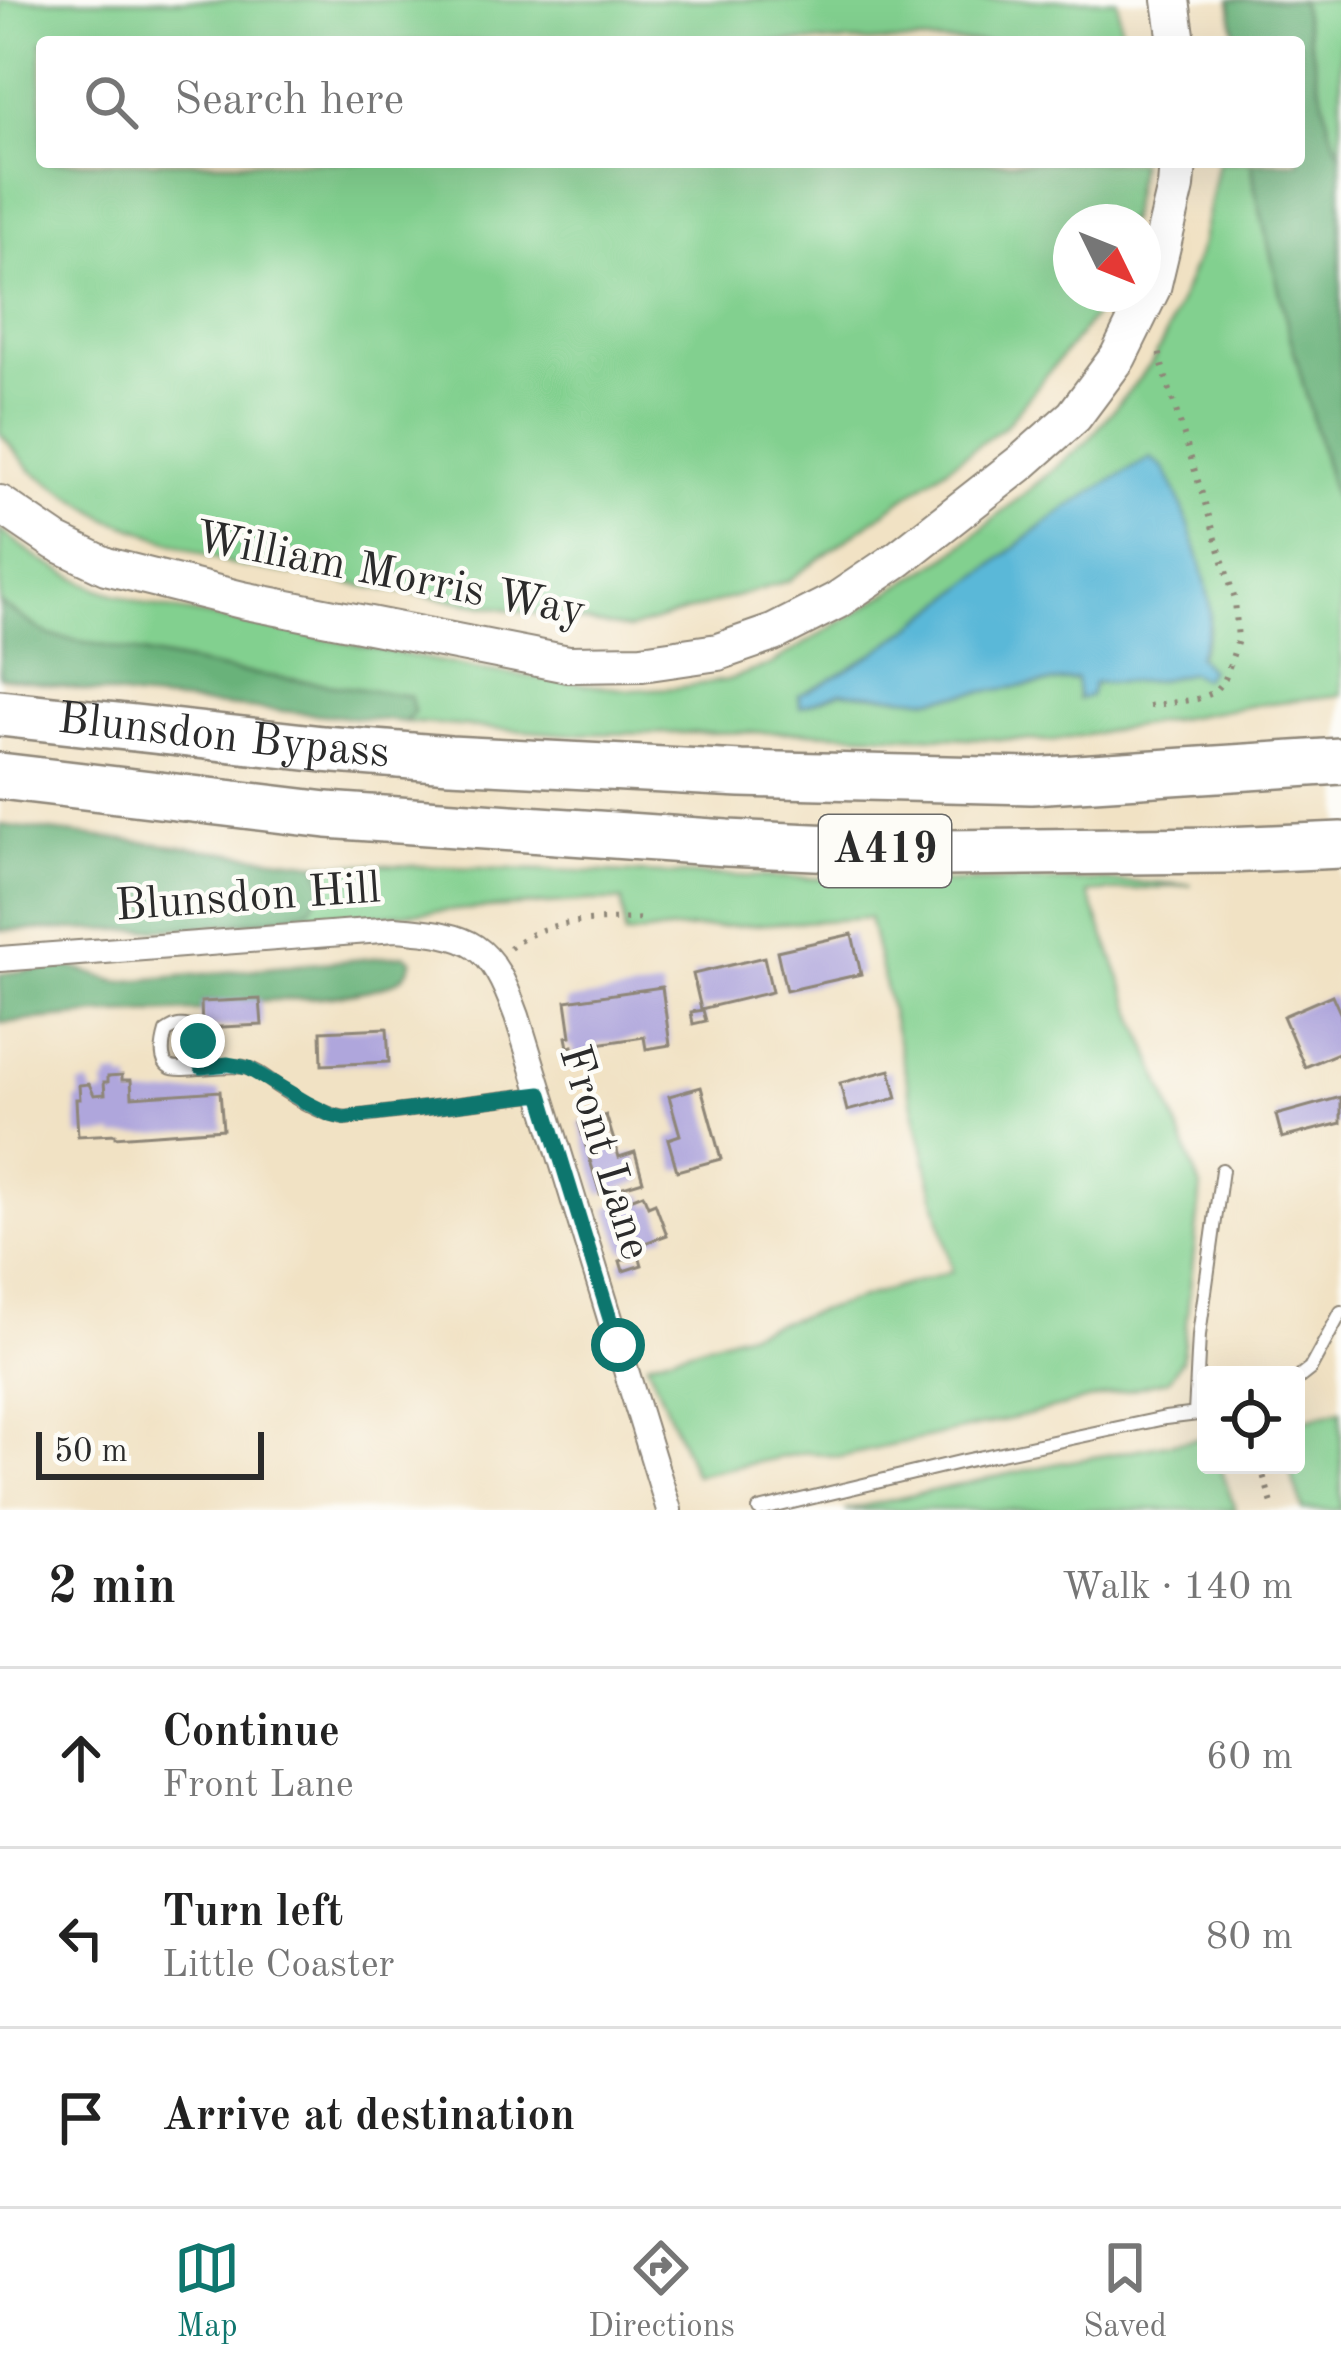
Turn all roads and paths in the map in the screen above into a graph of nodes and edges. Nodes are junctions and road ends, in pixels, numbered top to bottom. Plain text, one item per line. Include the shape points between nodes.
1 (1171, 0) edge
2 (1176, 36) edge
3 (1178, 168) edge
4 (1136, 323) junction
5 (0, 504) edge
6 (1149, 706) dead end
7 (0, 713) edge
8 (1341, 761) edge
9 (0, 776) edge
10 (1341, 845) edge
11 (648, 919) dead end
12 (0, 959) edge
13 (493, 962) junction
14 (201, 1067) dead end
15 (541, 1094) junction
16 (1222, 1170) dead end
17 (1341, 1312) edge
18 (1199, 1366) edge
19 (1305, 1373) edge
20 (1197, 1414) edge
21 (1263, 1474) edge
22 (668, 1510) edge
23 (759, 1510) edge
24 (1274, 1510) edge

1 - 2 street
3 - 4 street, William Morris Way via 1165,243
4 - 5 street, William Morris Way via 1074,416 1022,462 836,602 718,652 568,664 242,600 106,566
4 - 6 path via 1157,333 1235,600 1238,640 1213,693
7 - 8 highway, Blunsdon Bypass / A419 via 450,759 741,774 1031,781
9 - 10 highway, Blunsdon Bypass / A419 via 327,815 727,843 942,853
11 - 13 path via 550,926
12 - 13 street, Blunsdon Hill via 395,929 457,938
13 - 15 street, Front Lane
14 - 15 lane via 248,1068 344,1118
15 - 22 street, Front Lane
16 - 18 lane
17 - 19 lane
20 - 23 lane
21 - 24 path

